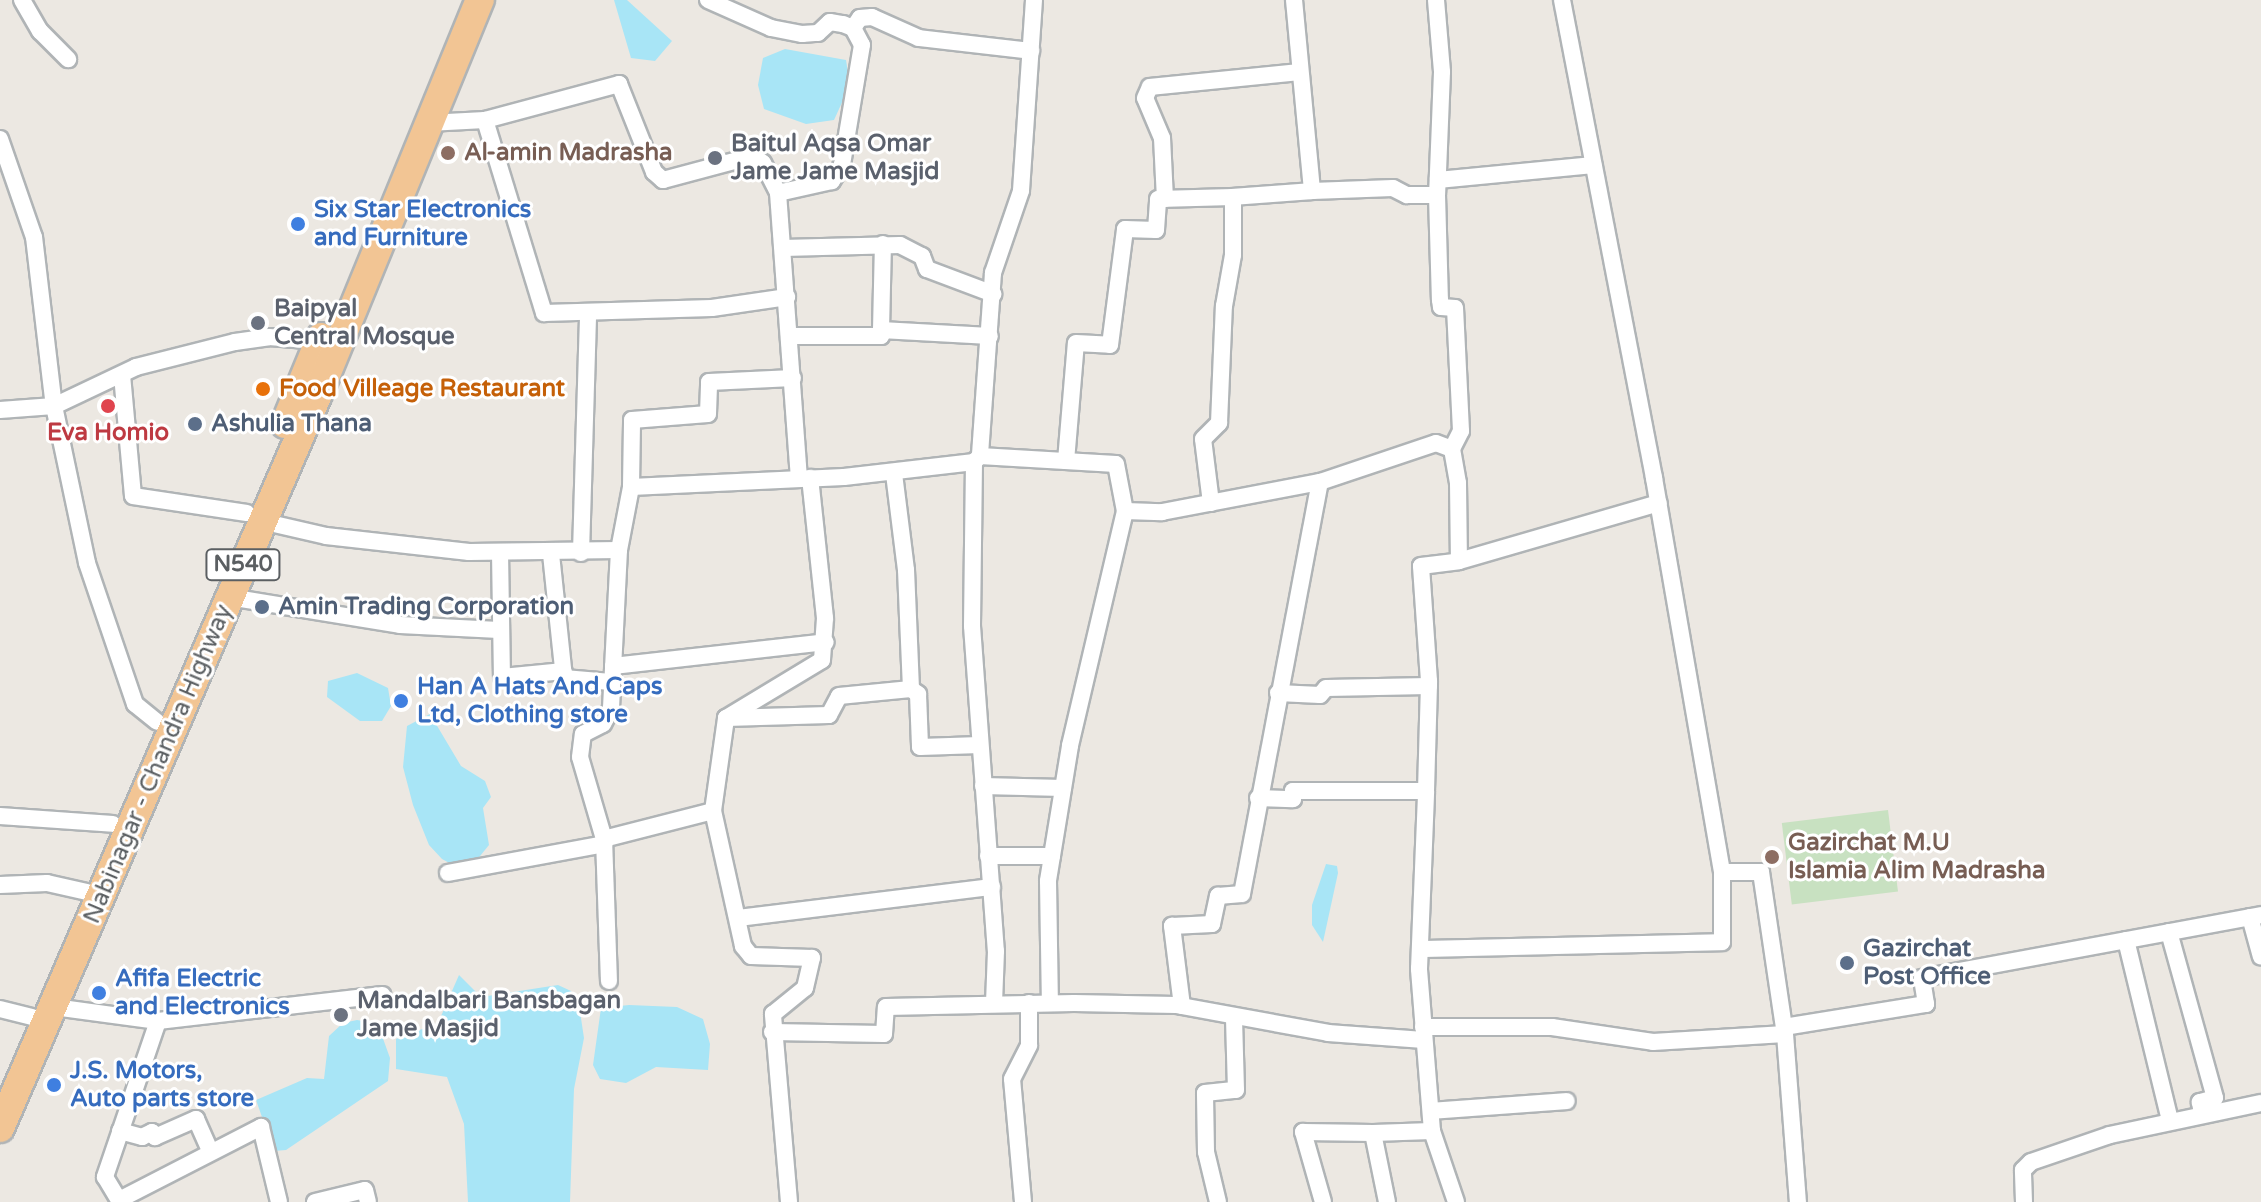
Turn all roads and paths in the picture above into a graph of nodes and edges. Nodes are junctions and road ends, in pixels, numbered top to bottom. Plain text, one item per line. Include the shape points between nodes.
1 (22, 0) edge
2 (460, 0) edge
3 (480, 0) edge
4 (708, 0) edge
5 (1034, 0) edge
6 (1294, 0) edge
7 (1436, 0) edge
8 (1562, 0) edge
9 (853, 28) junction
10 (1031, 51) junction
11 (68, 59) dead end
12 (1299, 72) junction
13 (485, 120) junction
14 (428, 123) junction
15 (0, 139) edge
16 (1593, 165) junction
17 (1438, 188) junction
18 (1312, 191) junction
19 (778, 193) junction
20 (1233, 197) junction
21 (1165, 199) junction
22 (883, 244) junction
23 (783, 248) junction
24 (993, 294) junction
25 (787, 297) junction
26 (588, 315) junction
27 (881, 330) junction
28 (790, 336) junction
29 (990, 336) junction
30 (319, 341) junction
31 (122, 375) junction
32 (793, 378) junction
33 (54, 406) junction
34 (0, 410) edge
35 (1452, 449) junction
36 (977, 459) junction
37 (1066, 461) junction
38 (894, 473) junction
39 (804, 478) junction
40 (1320, 482) junction
41 (631, 487) junction
42 (1211, 503) junction
43 (1659, 503) junction
44 (1125, 511) junction
45 (254, 517) junction
46 (619, 550) junction
47 (500, 552) junction
48 (581, 553) junction
49 (551, 554) junction
50 (1459, 561) junction
51 (229, 597) junction
52 (499, 630) junction
53 (826, 642) junction
54 (564, 671) junction
55 (612, 674) junction
56 (1429, 686) junction
57 (911, 689) junction
58 (1278, 693) junction
59 (726, 718) junction
60 (157, 722) junction
61 (980, 745) junction
62 (983, 786) junction
63 (1063, 788) junction
64 (1426, 791) junction
65 (1258, 798) junction
66 (713, 811) junction
67 (0, 816) edge
68 (113, 824) junction
69 (604, 842) junction
70 (988, 856) junction
71 (1052, 856) junction
72 (1722, 872) junction
73 (448, 873) dead end
74 (0, 885) edge
75 (992, 887) junction
76 (87, 892) junction
77 (2256, 916) edge
78 (738, 918) junction
79 (2169, 932) junction
80 (2126, 940) junction
81 (1421, 949) junction
82 (2261, 957) edge
83 (609, 981) dead end
84 (382, 995) dead end
85 (994, 1003) junction
86 (1029, 1003) junction
87 (1050, 1003) junction
88 (1182, 1006) junction
89 (0, 1009) edge
90 (43, 1012) junction
91 (1234, 1017) junction
92 (158, 1021) junction
93 (1785, 1030) junction
94 (772, 1032) junction
95 (1424, 1034) junction
96 (0, 1090) edge
97 (1567, 1101) dead end
98 (2261, 1103) edge
99 (1431, 1111) junction
100 (2202, 1115) junction
101 (2170, 1121) junction
102 (0, 1128) edge
103 (120, 1131) junction
104 (1432, 1131) junction
105 (1373, 1133) junction
106 (211, 1152) junction
107 (117, 1201) edge
108 (279, 1202) edge
109 (315, 1202) edge
110 (368, 1202) edge
111 (789, 1202) edge
112 (1023, 1202) edge
113 (1218, 1202) edge
114 (1323, 1202) edge
115 (1387, 1202) edge
116 (1456, 1202) edge
117 (1798, 1202) edge
118 (2024, 1202) edge

1 - 11 street via 40,31
2 - 30 highway, Nabinagar - Chandra Highway / N540
3 - 14 highway, Nabinagar - Chandra Highway / N540
4 - 9 street via 757,23 802,34 818,33 830,22
5 - 10 street
6 - 12 street
7 - 17 street via 1442,72
8 - 16 street
9 - 10 street via 860,18 872,17 919,38
9 - 19 street via 862,45 861,59 842,165 832,181
10 - 24 street via 1021,191 993,273
12 - 18 street
12 - 21 street via 1150,87 1145,98 1162,138
13 - 14 street
13 - 19 street via 619,84 654,172 663,180 753,156 763,163
13 - 26 street via 540,307 551,314
14 - 45 highway, Nabinagar - Chandra Highway / N540
15 - 33 street via 34,237
16 - 17 street
16 - 43 street
17 - 18 street via 1407,195 1393,188
17 - 35 street via 1440,300 1441,307 1455,308 1461,431
18 - 20 street
19 - 23 street
20 - 21 street
20 - 42 street via 1219,423 1203,439
21 - 37 street via 1157,201 1156,230 1124,232 1110,345 1077,340
22 - 23 street
22 - 24 street via 916,250 927,269
22 - 27 street
23 - 25 street
24 - 29 street
25 - 26 street via 712,308
25 - 28 street
26 - 48 street
27 - 28 street via 881,336
27 - 29 street
28 - 32 street
29 - 36 street
30 - 31 street via 269,337 235,342
30 - 45 highway, Nabinagar - Chandra Highway / N540
31 - 33 street
31 - 45 street via 133,496
32 - 39 street
32 - 41 street via 707,383 708,414 632,420
33 - 34 street
33 - 60 street via 87,563 117,659 135,704
35 - 40 street via 1421,445
35 - 50 street
36 - 37 street
36 - 38 street
36 - 61 street via 972,626
37 - 44 street via 1116,464
38 - 39 street
38 - 57 street via 906,570
39 - 41 street
39 - 53 street
40 - 42 street
40 - 58 street
41 - 46 street
42 - 44 street via 1162,512
43 - 50 street
43 - 72 street
44 - 63 street
45 - 47 street via 274,528 363,541
45 - 51 highway, Nabinagar - Chandra Highway / N540
45 - 60 highway, Nabinagar - Chandra Highway / N540
46 - 48 street
46 - 55 street
47 - 49 street
47 - 52 street
48 - 49 street
49 - 54 street
50 - 56 street via 1421,566
51 - 52 street via 400,625
51 - 90 highway, Nabinagar - Chandra Highway / N540
52 - 54 street via 502,677
53 - 55 street
53 - 59 street via 822,660
54 - 55 street via 569,680
55 - 69 street via 607,718 583,734 580,745
56 - 58 street
56 - 64 street
57 - 59 street via 839,696 829,715
57 - 61 street via 918,694 920,747
58 - 65 street
59 - 66 street
60 - 68 highway, Nabinagar - Chandra Highway / N540
61 - 62 street
62 - 63 street
62 - 70 street
63 - 71 street
64 - 65 street via 1293,791 1293,799
64 - 81 street
65 - 88 street via 1242,894 1218,896 1212,924 1172,926
66 - 69 street
66 - 78 street
67 - 68 street
68 - 76 highway, Nabinagar - Chandra Highway / N540
69 - 73 street
69 - 83 street
70 - 71 street
70 - 75 street
71 - 87 street
72 - 81 street via 1722,942
72 - 93 street via 1761,872
74 - 76 street via 47,883
75 - 78 street
75 - 85 street
76 - 90 highway, Nabinagar - Chandra Highway / N540
77 - 79 street
77 - 82 street
78 - 94 street via 751,956 812,958 805,988 778,1005
79 - 80 street
79 - 100 street via 2215,1098 2200,1102
80 - 93 street via 1922,978 1926,1004
80 - 101 street
81 - 95 street
84 - 92 street
85 - 86 street
85 - 94 street via 886,1007 884,1034
86 - 87 street
86 - 112 street via 1029,1045 1012,1079
87 - 88 street
88 - 91 street
89 - 90 street
90 - 92 street
90 - 96 highway, Nabinagar - Chandra Highway / N540
90 - 102 highway, Nabinagar - Chandra Highway / N540
91 - 95 street via 1328,1033
91 - 113 street via 1236,1090 1205,1093 1206,1152
92 - 103 street
93 - 95 street via 1653,1042 1552,1027
93 - 117 street
94 - 111 street
95 - 99 street
97 - 99 street
98 - 100 street
99 - 104 street
100 - 101 street
101 - 118 street via 2031,1162 2023,1170
103 - 106 street via 142,1137 152,1132 155,1137 196,1119
103 - 107 street via 105,1177
104 - 105 street
104 - 116 street
105 - 114 street via 1303,1132
105 - 115 street
106 - 107 street
106 - 108 street via 261,1127
109 - 110 street via 365,1190

